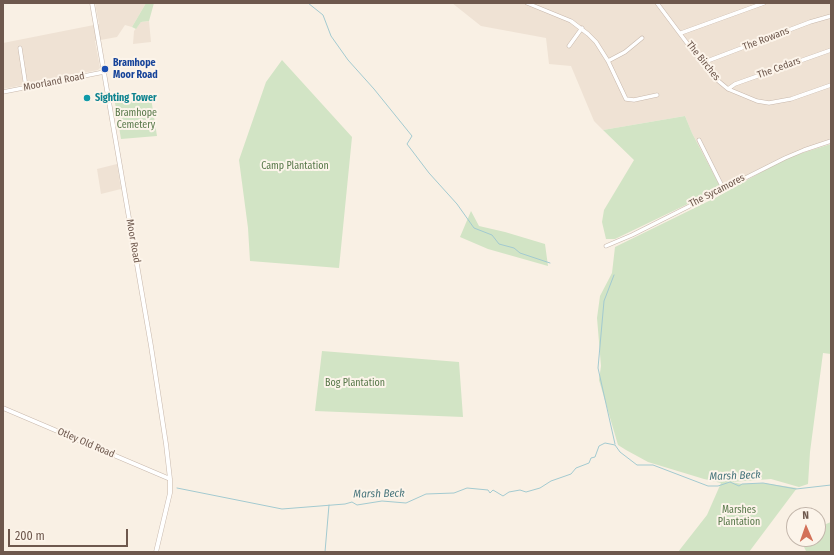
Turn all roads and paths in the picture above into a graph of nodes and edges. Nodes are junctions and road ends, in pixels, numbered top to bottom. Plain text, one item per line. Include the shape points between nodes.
1 (92, 3) edge
2 (527, 3) edge
3 (542, 3) edge
4 (657, 3) edge
5 (764, 3) edge
6 (541, 8) junction
7 (831, 16) edge
8 (582, 28) junction
9 (680, 33) junction
10 (642, 38) dead end
11 (569, 46) dead end
12 (20, 48) dead end
13 (831, 50) edge
14 (608, 61) junction
15 (702, 63) junction
16 (104, 72) junction
17 (831, 85) edge
18 (26, 87) junction
19 (728, 88) junction
20 (3, 92) edge
21 (657, 95) dead end
22 (699, 140) dead end
23 (831, 141) edge
24 (723, 188) junction
25 (606, 246) dead end
26 (3, 408) edge
27 (170, 479) junction
28 (156, 552) edge

1 - 16 street, Moor Road
2 - 6 street
3 - 6 street
4 - 9 street, The Birches
5 - 9 street
6 - 8 street
7 - 15 street, The Rowans
8 - 11 street
8 - 14 street via 596,42
9 - 15 street, The Birches
10 - 14 street via 625,52
12 - 18 street
13 - 19 street, The Cedars
14 - 21 street via 626,99 634,100
15 - 19 street, The Birches
16 - 18 street, Moorland Road
16 - 27 street, Moor Road via 152,353
17 - 19 street, The Birches via 769,104
18 - 20 street, Moorland Road
22 - 24 street
23 - 24 street, The Sycamores via 785,158
24 - 25 street, The Sycamores
26 - 27 street, Otley Old Road
27 - 28 street, Moor Road via 168,504

